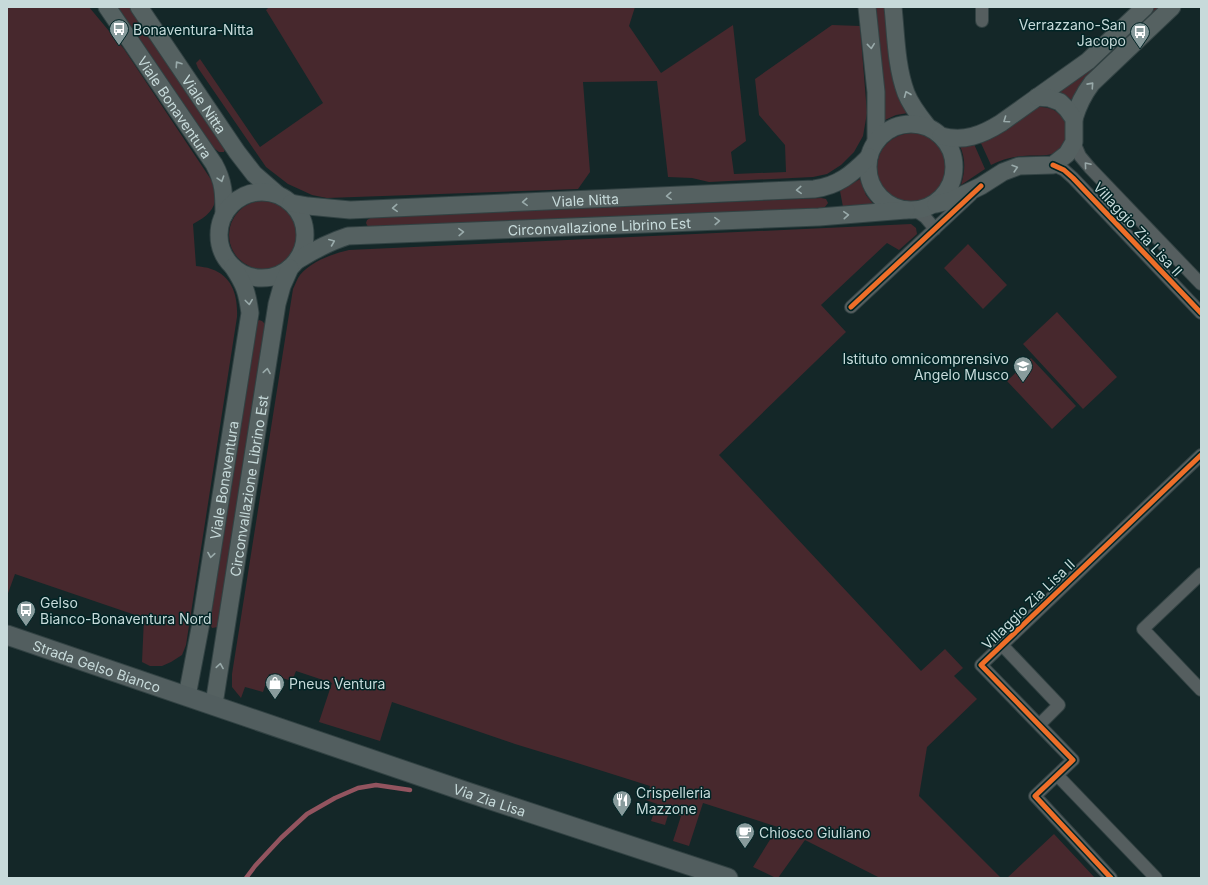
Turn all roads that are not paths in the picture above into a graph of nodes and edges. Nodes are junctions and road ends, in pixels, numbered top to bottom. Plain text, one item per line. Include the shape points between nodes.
1 (107, 7) edge
2 (139, 7) edge
3 (867, 7) edge
4 (893, 7) edge
5 (982, 7) edge
6 (1145, 7) edge
7 (1172, 7) edge
8 (982, 21) dead end
9 (1037, 97) junction
10 (1074, 119) junction
11 (935, 132) junction
12 (1074, 142) junction
13 (873, 149) junction
14 (1053, 165) junction
15 (981, 186) junction
16 (284, 199) junction
17 (934, 204) junction
18 (910, 210) junction
19 (224, 214) junction
20 (936, 229) junction
21 (294, 264) junction
22 (233, 267) junction
23 (1201, 284) edge
24 (850, 307) dead end
25 (1201, 314) edge
26 (1201, 455) edge
27 (1201, 574) edge
28 (200, 628) junction
29 (7, 635) edge
30 (226, 635) junction
31 (1002, 645) junction
32 (1201, 690) edge
33 (187, 696) junction
34 (214, 704) junction
35 (1039, 725) junction
36 (1057, 775) junction
37 (728, 878) edge
38 (1111, 878) edge
39 (1156, 878) edge

1 -> 19 main road, Viale Bonaventura via 217,169 223,184
16 -> 2 main road, Viale Nitta via 254,174
3 -> 13 main road via 876,92
11 -> 4 main road via 913,107 906,94
5 - 8 street
6 - 9 main road via 1088,61
10 -> 7 main road via 1078,105 1092,83
9 - 10 main road via 1060,102
9 -> 11 main road via 988,131 975,136 959,139
10 - 12 main road
11 - 13 main road via 911,124 899,126 888,130
11 - 17 main road via 946,142 953,156 954,172 950,187
12 - 14 main road via 1067,154
23 -> 12 street via 1090,168 1080,156
13 -> 16 main road, Viale Nitta via 856,170 828,187 814,190 350,210 308,206
13 - 18 main road via 869,175 876,192 889,204
15 -> 14 main road via 1003,172 1019,166
14 - 25 street, Villaggio Zia Lisa II via 1073,178
15 - 17 main road via 952,200
15 - 20 street
16 - 19 main road via 266,192 249,193 234,202
16 - 21 main road via 299,211 305,228 304,244
17 - 18 main road
18 - 20 street via 925,217
21 -> 18 main road, Circonvallazione Librino Est via 327,244 348,236 819,217
19 - 22 main road via 219,242 225,258
20 - 24 street
21 - 22 main road via 281,274 264,278 248,276
30 -> 21 main road, Circonvallazione Librino Est via 277,304 282,286
22 -> 28 main road, Viale Bonaventura via 248,294 250,313
26 - 31 street, Villaggio Zia Lisa II
27 - 32 street via 1143,629
28 - 30 main road
28 - 33 main road, Viale Bonaventura
29 - 33 main road, Strada Gelso Bianco
34 -> 30 main road, Circonvallazione Librino Est
31 - 35 street via 1059,705
31 - 35 street, Villaggio Zia Lisa II via 981,665
33 - 34 main road, Strada Gelso Bianco
34 - 37 main road, Via Zia Lisa via 470,793
35 - 36 street, Villaggio Zia Lisa II via 1073,760
36 - 38 street, Villaggio Zia Lisa II via 1035,796
36 - 39 street

